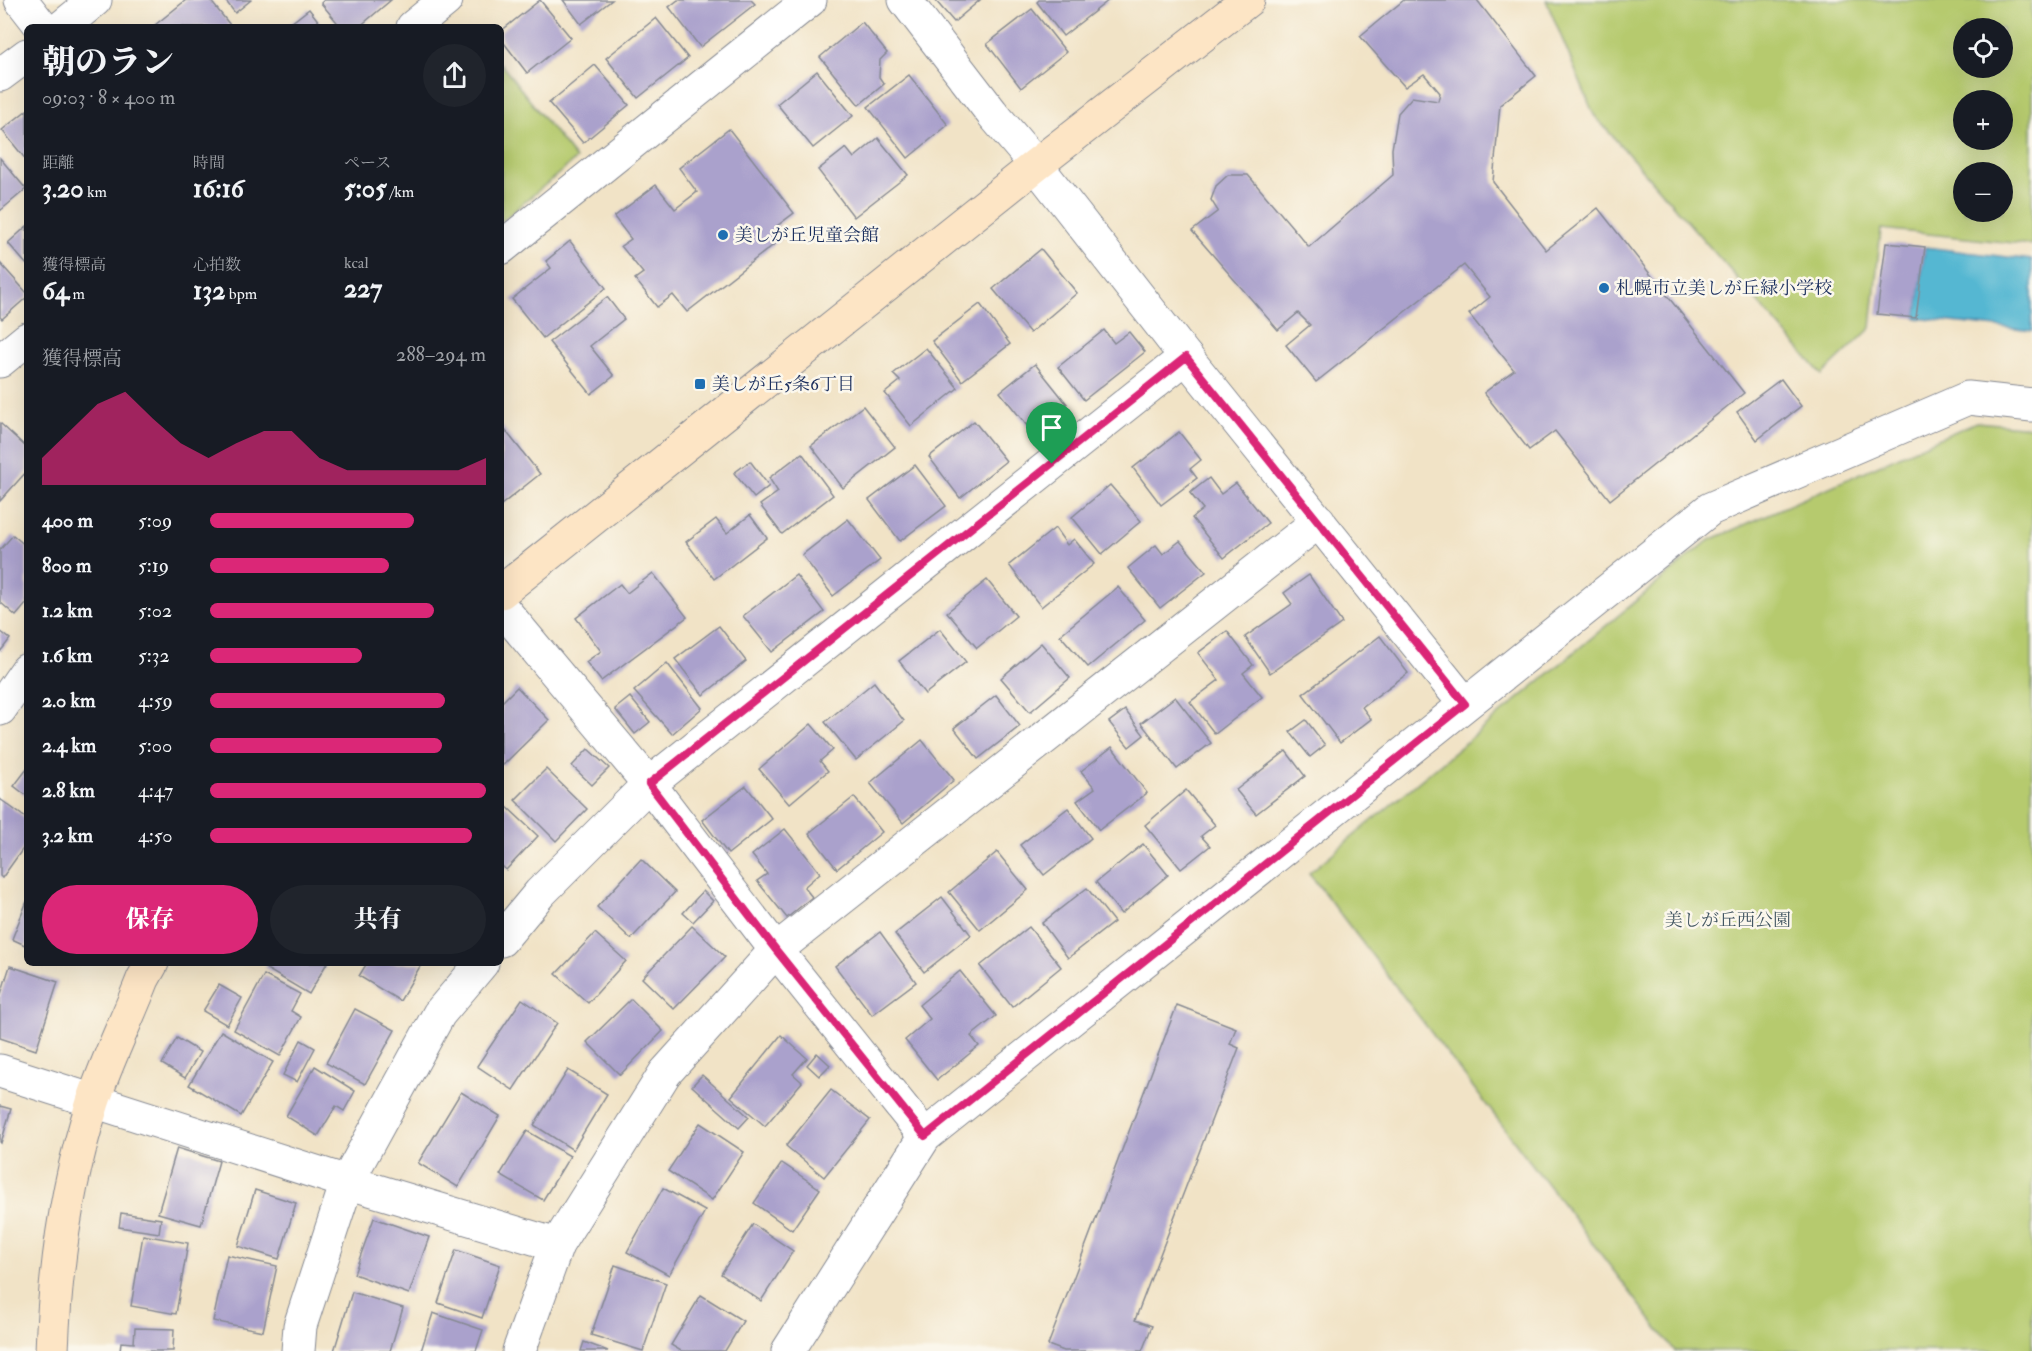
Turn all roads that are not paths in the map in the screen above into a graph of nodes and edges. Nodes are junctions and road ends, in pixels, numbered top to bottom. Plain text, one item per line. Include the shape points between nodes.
1 (21, 0) edge
2 (95, 0) edge
3 (446, 0) edge
4 (810, 0) edge
5 (905, 0) edge
6 (1248, 0) edge
7 (40, 24) edge
8 (66, 24) edge
9 (417, 24) edge
10 (24, 57) edge
11 (0, 75) edge
12 (1036, 165) junction
13 (504, 246) edge
14 (24, 341) edge
15 (1186, 357) junction
16 (0, 361) edge
17 (2032, 405) edge
18 (1319, 521) junction
19 (504, 590) edge
20 (504, 611) edge
21 (24, 674) edge
22 (1465, 704) junction
23 (0, 709) edge
24 (649, 784) junction
25 (504, 936) edge
26 (776, 950) junction
27 (150, 966) edge
28 (479, 966) edge
29 (0, 1071) edge
30 (93, 1101) junction
31 (925, 1136) junction
32 (347, 1182) junction
33 (557, 1245) junction
34 (52, 1351) edge
35 (298, 1351) edge
36 (519, 1351) edge
37 (788, 1351) edge

1 - 7 street
2 - 8 street
3 - 9 street
4 - 13 street
5 - 12 street
6 - 12 street
10 - 11 street
12 - 15 street
12 - 19 street
14 - 16 street
15 - 18 street
15 - 24 street
17 - 22 street via 1968,398 1710,509
18 - 22 street
18 - 26 street
20 - 24 street
21 - 23 street
22 - 31 street
24 - 25 street via 540,893
24 - 26 street
26 - 31 street
26 - 33 street via 665,1073
27 - 30 street
28 - 32 street via 439,1014
29 - 30 street
30 - 32 street
30 - 34 street via 65,1208
31 - 37 street
32 - 33 street
32 - 35 street via 300,1326
33 - 36 street

